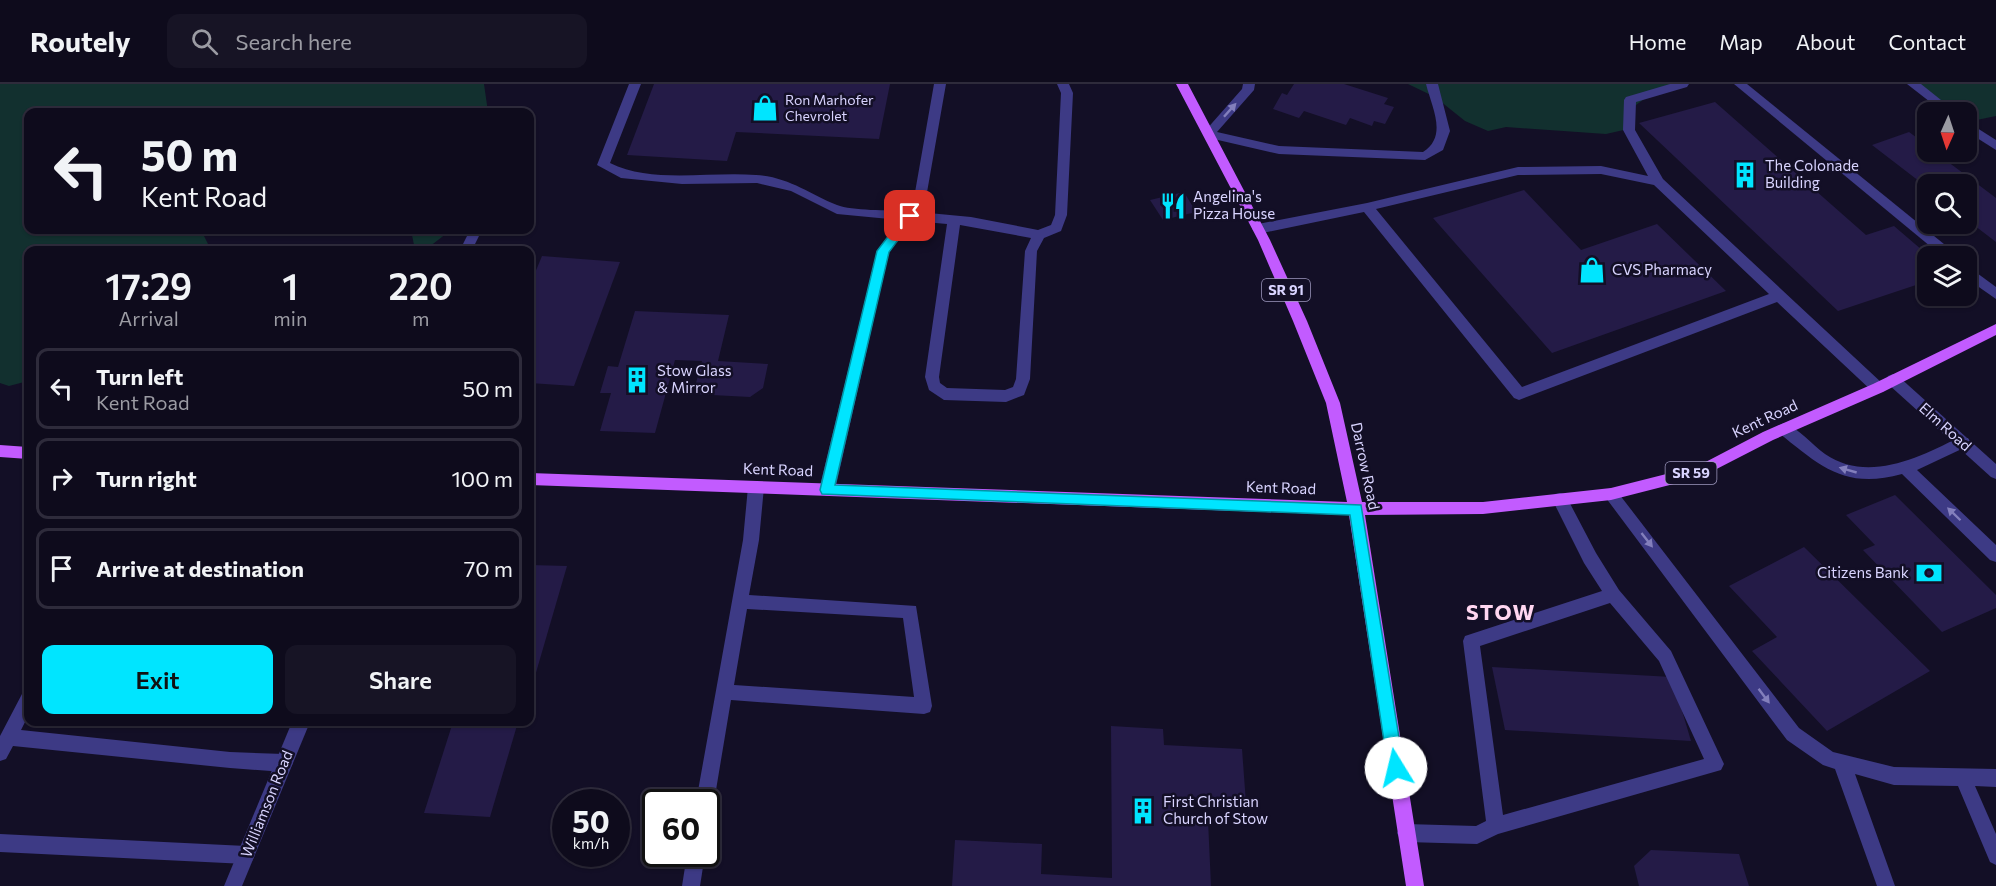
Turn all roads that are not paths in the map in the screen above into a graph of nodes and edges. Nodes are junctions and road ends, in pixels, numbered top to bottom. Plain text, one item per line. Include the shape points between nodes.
1 (635, 84) edge
2 (939, 84) edge
3 (1063, 84) edge
4 (1182, 84) edge
5 (1249, 84) edge
6 (1432, 84) edge
7 (1683, 84) edge
8 (1740, 84) edge
9 (1913, 84) edge
10 (1937, 102) edge
11 (1977, 133) edge
12 (1209, 134) junction
13 (1996, 146) edge
14 (1658, 182) junction
15 (1367, 207) junction
16 (910, 216) junction
17 (954, 220) junction
18 (1258, 228) junction
19 (1039, 235) junction
20 (1938, 246) edge
21 (1977, 279) edge
22 (1996, 294) edge
23 (1778, 296) junction
24 (1996, 329) edge
25 (1893, 380) junction
26 (1878, 388) junction
27 (1784, 429) junction
28 (1963, 442) junction
29 (0, 451) edge
30 (24, 453) edge
31 (1905, 468) junction
32 (1996, 473) edge
33 (534, 479) edge
34 (756, 487) junction
35 (827, 490) junction
36 (1611, 494) junction
37 (1560, 499) junction
38 (1356, 509) junction
39 (1996, 555) edge
40 (1612, 595) junction
41 (741, 602) junction
42 (725, 692) junction
43 (24, 708) edge
44 (299, 726) edge
45 (9, 737) junction
46 (0, 753) edge
47 (1835, 761) junction
48 (284, 763) junction
49 (1963, 778) junction
50 (1996, 778) edge
51 (707, 789) edge
52 (1496, 826) junction
53 (1406, 833) junction
54 (0, 843) edge
55 (246, 855) junction
56 (1996, 855) edge
57 (694, 867) edge
58 (233, 886) edge
59 (691, 886) edge
60 (1415, 886) edge
61 (1886, 886) edge

1 - 16 street via 603,165 621,174 682,180 757,179 795,188 837,210
2 - 16 street via 920,198
3 - 19 street via 1067,93 1061,215 1056,228
4 - 12 main road, Darrow Road / SR 91
12 -> 5 street
6 - 12 street via 1444,131 1439,147 1425,156 1279,150
7 - 14 street via 1630,100 1629,130
8 - 20 street
9 - 10 street
11 - 13 street
12 - 18 main road, Darrow Road / SR 91
14 - 15 street via 1601,170 1518,171
14 - 23 street
15 - 18 street
15 - 23 street via 1519,394
16 - 17 street
16 - 35 street via 883,251
17 - 19 street
17 - 19 street via 932,377 934,386 944,394 1006,396 1018,391 1023,379 1031,251
18 - 38 main road, Darrow Road / SR 91 via 1333,403
21 - 22 street
23 - 26 street
24 - 25 main road, Kent Road / SR 59
25 - 26 main road, Kent Road / SR 59
25 - 28 street, Elm Road
26 - 27 main road, Kent Road / SR 59
31 -> 27 street via 1862,474 1833,466
27 - 36 main road, Kent Road / SR 59 via 1701,471
28 - 31 street
28 - 32 street, Elm Road
29 - 30 main road
39 -> 31 street
33 - 34 main road, Kent Road / SR 59
34 - 35 main road, Kent Road / SR 59
34 - 41 street
35 - 38 main road, Kent Road / SR 59
36 - 37 main road, Kent Road / SR 59
36 -> 47 street via 1793,734
37 - 38 main road, Kent Road / SR 59 via 1483,508
37 - 40 street
38 - 53 main road, Darrow Road / SR 91
40 - 52 street via 1471,641
40 - 52 street via 1665,656 1715,764
41 - 42 street
41 - 42 street via 910,611 924,706
42 - 51 street
43 - 45 street
44 - 48 street, Williamson Road
45 - 46 street
45 - 48 street
47 - 49 street via 1894,776
47 - 61 street
48 - 55 street, Williamson Road
49 - 50 street
49 - 56 street
52 - 53 street via 1477,835
53 - 60 main road, Darrow Road / SR 91
54 - 55 street
55 - 58 street, Williamson Road
57 - 59 street

